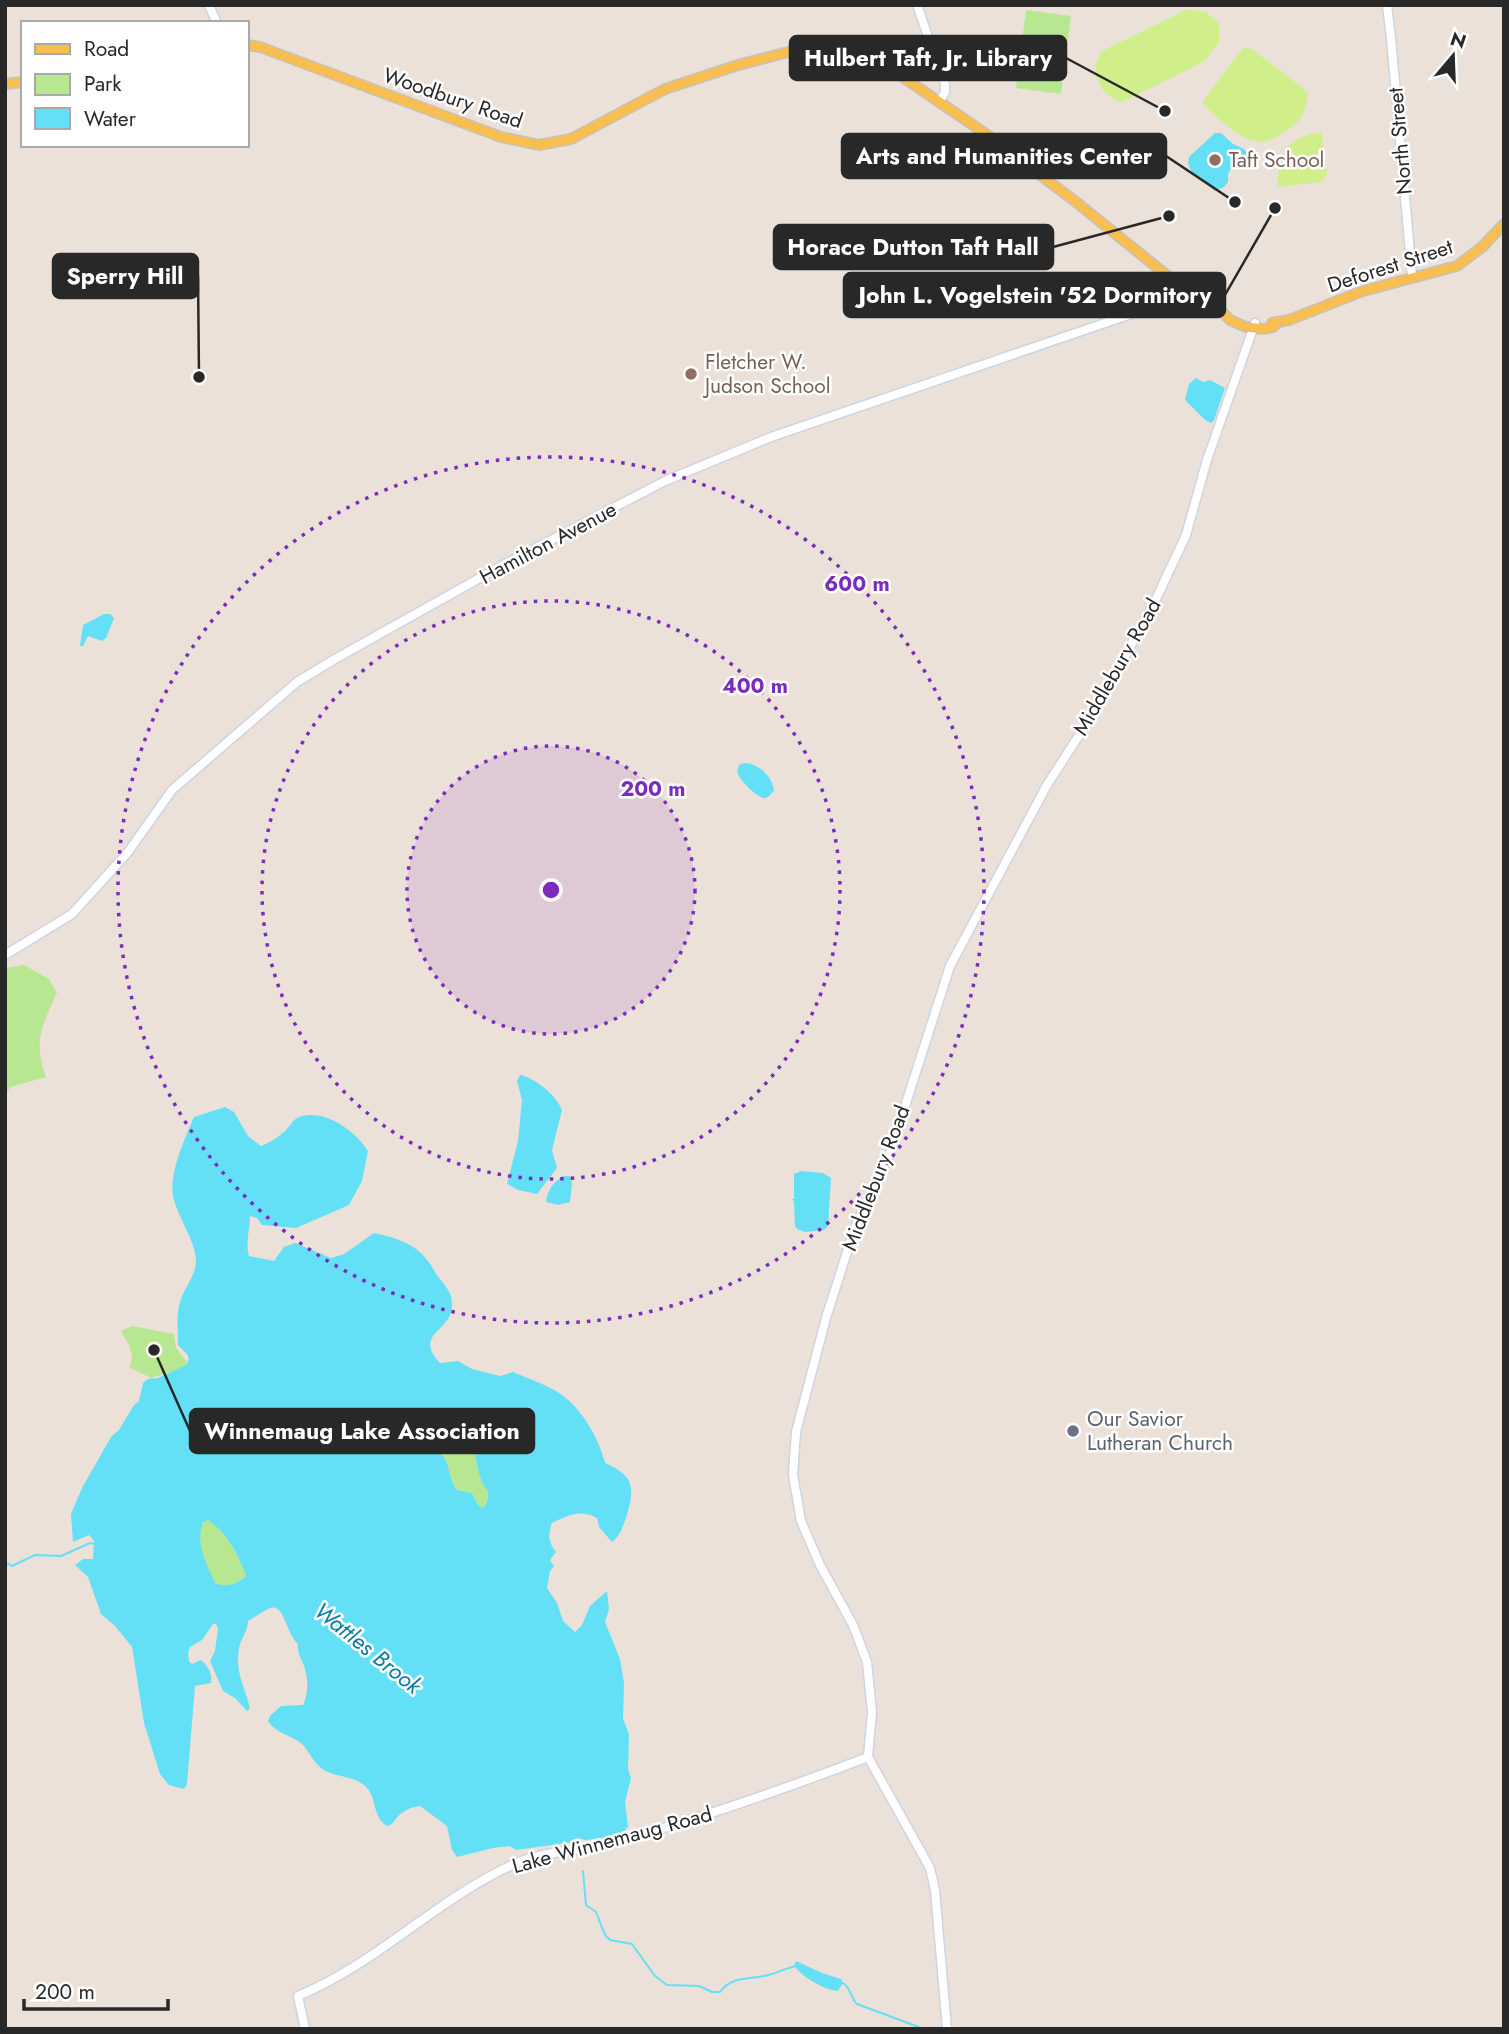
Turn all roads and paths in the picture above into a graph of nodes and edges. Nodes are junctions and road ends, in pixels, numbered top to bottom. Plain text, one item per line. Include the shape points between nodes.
1 (209, 5) edge
2 (918, 5) edge
3 (1387, 5) edge
4 (216, 21) edge
5 (248, 45) edge
6 (940, 101) junction
7 (1504, 224) edge
8 (1412, 276) junction
9 (1190, 293) junction
10 (1277, 323) joint
11 (1255, 326) junction
12 (5, 955) edge
13 (868, 1757) junction
14 (304, 2029) edge
15 (947, 2029) edge

1 - 4 street
2 - 6 street via 945,84
3 - 8 street, North Street
5 - 6 main road, Woodbury Road via 501,137 539,145 571,139 664,89 796,50 841,50 875,58
6 - 9 main road, Woodbury Road
7 - 8 main road, Deforest Street via 1457,266
8 - 10 main road, Deforest Street
9 - 11 main road, Woodbury Road
9 - 12 street, Hamilton Avenue via 771,437 677,476 345,653 297,682 172,790 128,852 72,914
10 - 11 main road, Woodbury Road
11 - 13 street, Middlebury Road via 1186,535 1156,599 1098,706 1047,785 950,966 890,1153 855,1227 811,1371 796,1432 796,1500 807,1537 867,1662 872,1712
13 - 14 street, Lake Winnemaug Road via 672,1826 515,1863 387,1946 298,1996
13 - 15 street via 930,1868

